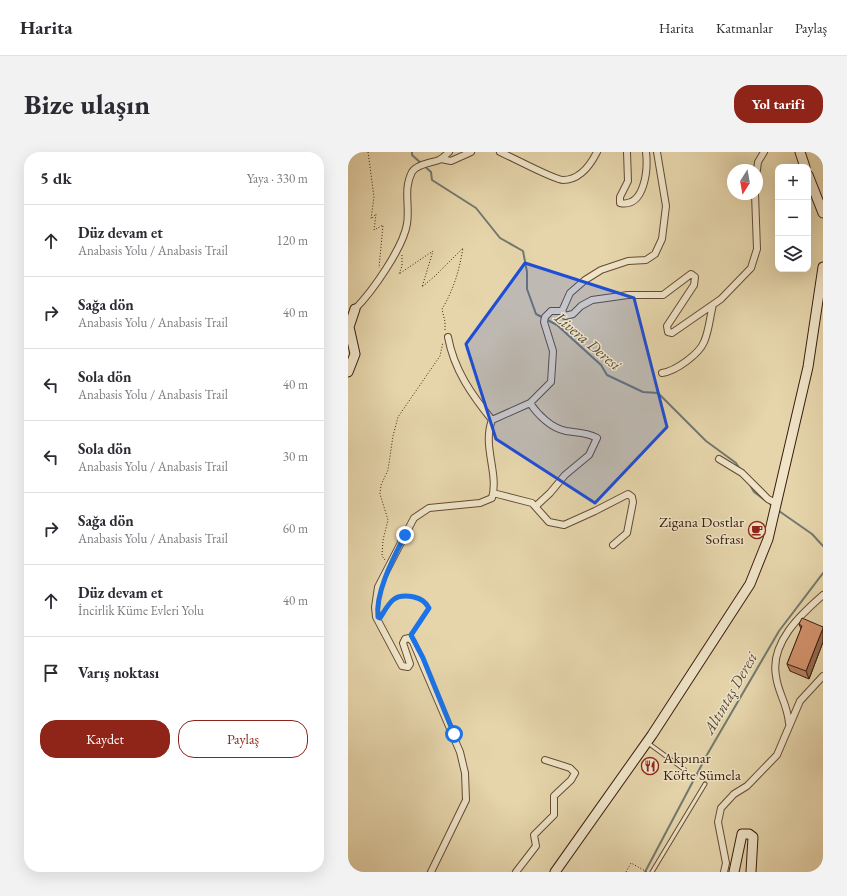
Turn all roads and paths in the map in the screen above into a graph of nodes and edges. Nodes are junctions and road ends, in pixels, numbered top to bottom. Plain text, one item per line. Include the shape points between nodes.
1 (368, 152) edge
2 (448, 152) edge
3 (471, 152) edge
4 (500, 152) edge
5 (597, 152) edge
6 (627, 152) edge
7 (646, 152) edge
8 (657, 152) edge
9 (764, 152) edge
10 (800, 152) edge
11 (441, 159) junction
12 (758, 164) edge
13 (804, 164) edge
14 (811, 183) edge
15 (755, 200) edge
16 (823, 213) edge
17 (402, 249) dead end
18 (823, 267) edge
19 (379, 272) dead end
20 (712, 305) junction
21 (355, 309) joint
22 (562, 311) junction
23 (448, 337) dead end
24 (348, 372) edge
25 (662, 373) dead end
26 (530, 403) junction
27 (492, 420) junction
28 (719, 459) dead end
29 (493, 493) junction
30 (776, 503) junction
31 (536, 506) junction
32 (614, 545) dead end
33 (388, 570) junction
34 (823, 595) edge
35 (380, 618) dead end
36 (411, 635) dead end
37 (823, 676) edge
38 (789, 725) junction
39 (647, 742) junction
40 (545, 760) dead end
41 (685, 770) dead end
42 (705, 784) dead end
43 (431, 872) edge
44 (516, 872) edge
45 (554, 872) edge
46 (626, 872) edge
47 (647, 872) edge
48 (652, 872) edge
49 (724, 872) edge
50 (734, 872) edge
51 (750, 872) edge

1 - 19 path via 374,197 371,219 376,214 374,230 383,225
2 - 11 street
3 - 11 street via 460,159
4 - 5 street via 562,180 576,177 590,166
6 - 7 street via 628,181 620,197 620,203 626,204 633,201 642,190
8 - 22 street via 666,206 662,239 655,254 646,260 628,261 601,270 584,280 570,293
9 - 12 street
10 - 13 main road
11 - 21 street via 426,163 413,171 407,188 407,224 399,244 384,273
14 - 16 main road
15 - 20 street via 757,249 751,268
17 - 33 path via 402,266 399,274 433,251 422,287 463,248 453,290 442,309 445,331 440,356 398,417 392,436 388,470 380,494 388,520 382,540 382,556 387,561
18 - 30 main road via 808,366
20 - 22 street via 682,328 672,333 668,332 666,326 694,284 695,277 691,274 663,295 628,295 592,300 573,314 565,316
20 - 25 street via 704,342 678,368
21 - 24 main road via 349,326 355,354
22 - 26 street via 552,311 545,318 553,351 551,382
23 - 27 street via 456,365 472,396
26 - 27 street
26 - 31 street via 540,417 565,431 586,433 596,438 589,454
27 - 29 street via 488,430 489,458 495,487
28 - 30 street via 742,473 768,499
29 - 31 street
29 - 33 street via 492,498 480,503 428,508 414,518
30 - 39 main road via 768,539 750,584
31 - 32 street via 549,522 564,525 628,494 633,502 627,533
33 - 43 street via 378,587 376,617 402,666 410,664 403,643 409,638 412,642 460,752 465,773 466,800
34 - 38 street via 782,640 775,662 776,677 788,709
35 - 36 path via 396,597 404,595 420,599 429,608
37 - 38 street via 800,701
38 - 49 street via 776,755 747,786 734,794 721,808 718,822 726,863
39 - 41 lane
39 - 45 main road
40 - 44 street via 570,768 575,773 554,796 554,815 534,835 536,846
42 - 48 lane
46 - 47 path via 629,865 633,864
50 - 51 main road via 742,834 749,834 752,837

